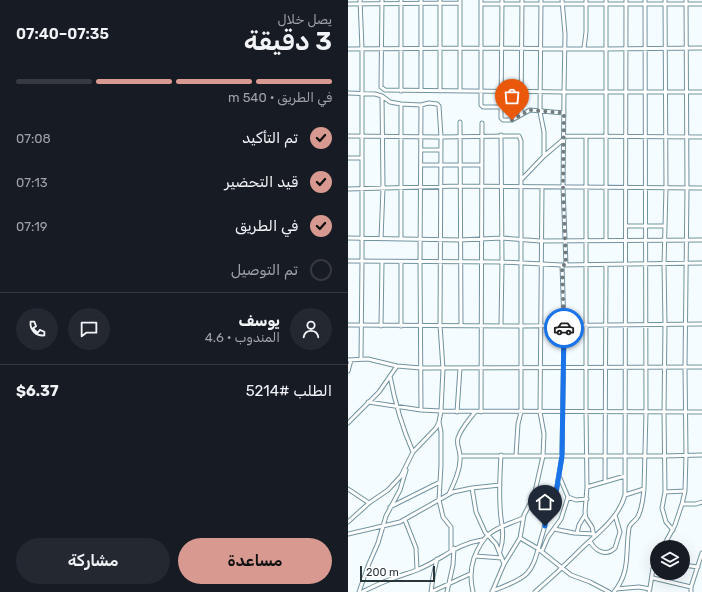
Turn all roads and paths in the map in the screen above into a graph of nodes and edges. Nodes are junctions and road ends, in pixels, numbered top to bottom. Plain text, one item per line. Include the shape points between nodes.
1 (360, 0) edge
2 (382, 0) edge
3 (401, 0) edge
4 (421, 0) edge
5 (440, 2) edge
6 (460, 2) edge
7 (481, 2) edge
8 (502, 2) edge
9 (522, 2) edge
10 (541, 2) edge
11 (562, 2) edge
12 (586, 2) edge
13 (606, 2) edge
14 (626, 2) edge
15 (645, 2) edge
16 (665, 2) edge
17 (686, 2) edge
18 (348, 4) edge
19 (360, 4) junction
20 (382, 4) junction
21 (421, 4) junction
22 (702, 4) edge
23 (402, 5) junction
24 (382, 48) junction
25 (401, 48) junction
26 (421, 48) junction
27 (440, 48) junction
28 (461, 48) junction
29 (481, 48) junction
30 (502, 48) junction
31 (521, 48) junction
32 (541, 48) junction
33 (564, 48) junction
34 (584, 48) junction
35 (665, 48) junction
36 (687, 48) junction
37 (702, 48) edge
38 (348, 49) edge
39 (362, 49) junction
40 (606, 49) junction
41 (626, 49) junction
42 (644, 49) junction
43 (401, 90) junction
44 (421, 90) junction
45 (440, 90) junction
46 (460, 91) junction
47 (481, 91) junction
48 (502, 92) junction
49 (564, 92) junction
50 (606, 92) junction
51 (625, 92) junction
52 (645, 92) junction
53 (665, 92) junction
54 (687, 92) junction
55 (702, 92) edge
56 (348, 93) edge
57 (361, 93) junction
58 (521, 93) junction
59 (540, 93) junction
60 (382, 96) junction
61 (401, 104) junction
62 (421, 105) junction
63 (501, 107) junction
64 (540, 112) junction
65 (564, 113) junction
66 (520, 115) junction
67 (460, 122) dead end
68 (482, 123) dead end
69 (501, 135) junction
70 (348, 136) edge
71 (362, 136) junction
72 (382, 136) junction
73 (401, 136) junction
74 (482, 136) junction
75 (586, 136) junction
76 (606, 136) junction
77 (626, 136) junction
78 (645, 136) junction
79 (665, 136) junction
80 (421, 137) junction
81 (441, 137) junction
82 (460, 137) junction
83 (564, 137) junction
84 (687, 137) junction
85 (702, 137) edge
86 (421, 150) junction
87 (440, 150) junction
88 (544, 156) junction
89 (348, 158) edge
90 (362, 158) junction
91 (421, 165) junction
92 (441, 165) junction
93 (460, 165) junction
94 (482, 165) junction
95 (521, 180) junction
96 (460, 186) junction
97 (421, 187) junction
98 (441, 187) junction
99 (482, 187) junction
100 (501, 187) junction
101 (521, 187) junction
102 (542, 187) junction
103 (563, 187) junction
104 (383, 188) junction
105 (402, 188) junction
106 (586, 188) junction
107 (606, 188) junction
108 (625, 188) junction
109 (646, 188) junction
110 (666, 188) junction
111 (687, 188) junction
112 (702, 188) edge
113 (348, 189) edge
114 (362, 189) junction
115 (626, 226) junction
116 (646, 226) junction
117 (665, 226) junction
118 (348, 238) edge
119 (502, 238) junction
120 (362, 239) junction
121 (381, 239) junction
122 (401, 239) junction
123 (420, 239) junction
124 (440, 239) junction
125 (482, 239) junction
126 (521, 239) junction
127 (460, 240) junction
128 (565, 240) junction
129 (586, 240) junction
130 (606, 240) junction
131 (626, 240) junction
132 (646, 240) junction
133 (664, 240) junction
134 (686, 240) junction
135 (702, 240) edge
136 (540, 241) junction
137 (348, 261) edge
138 (362, 261) junction
139 (382, 262) junction
140 (401, 262) junction
141 (420, 262) junction
142 (440, 262) junction
143 (460, 262) junction
144 (482, 262) junction
145 (502, 262) junction
146 (522, 263) junction
147 (702, 263) edge
148 (541, 264) junction
149 (586, 264) junction
150 (664, 264) junction
151 (686, 264) junction
152 (564, 265) junction
153 (606, 265) junction
154 (625, 265) junction
155 (645, 265) junction
156 (665, 324) junction
157 (686, 324) junction
158 (702, 324) edge
159 (348, 325) edge
160 (421, 325) junction
161 (440, 325) junction
162 (461, 325) junction
163 (481, 325) junction
164 (501, 325) junction
165 (541, 325) junction
166 (586, 325) junction
167 (606, 325) junction
168 (625, 325) junction
169 (645, 325) junction
170 (361, 326) junction
171 (381, 326) junction
172 (401, 326) junction
173 (520, 326) junction
174 (564, 326) junction
175 (361, 359) junction
176 (350, 360) edge
177 (397, 366) junction
178 (664, 367) junction
179 (685, 367) junction
180 (702, 367) edge
181 (422, 368) junction
182 (443, 368) junction
183 (460, 368) junction
184 (481, 368) junction
185 (522, 368) junction
186 (564, 368) junction
187 (586, 368) junction
188 (606, 368) junction
189 (625, 368) junction
190 (646, 368) junction
191 (540, 369) junction
192 (348, 371) edge
193 (390, 376) junction
194 (368, 402) junction
195 (396, 406) junction
196 (421, 410) junction
197 (441, 412) junction
198 (457, 412) junction
199 (475, 412) junction
200 (480, 412) junction
201 (521, 412) junction
202 (540, 412) junction
203 (563, 412) junction
204 (586, 412) junction
205 (605, 412) junction
206 (625, 412) junction
207 (646, 412) junction
208 (664, 412) junction
209 (686, 412) junction
210 (702, 412) edge
211 (439, 422) junction
212 (348, 423) edge
213 (414, 452) junction
214 (500, 455) junction
215 (516, 455) junction
216 (686, 455) junction
217 (702, 455) edge
218 (460, 456) junction
219 (543, 456) junction
220 (562, 456) junction
221 (586, 456) junction
222 (606, 456) junction
223 (625, 456) junction
224 (645, 456) junction
225 (664, 456) junction
226 (406, 466) junction
227 (625, 476) junction
228 (560, 477) junction
229 (605, 481) junction
230 (440, 482) junction
231 (500, 485) junction
232 (587, 487) junction
233 (472, 488) junction
234 (348, 489) edge
235 (644, 490) junction
236 (685, 491) junction
237 (665, 492) junction
238 (449, 494) junction
239 (625, 495) junction
240 (568, 497) junction
241 (587, 499) junction
242 (439, 500) junction
243 (702, 502) edge
244 (368, 503) junction
245 (682, 504) junction
246 (390, 508) junction
247 (586, 515) junction
248 (614, 515) junction
249 (523, 518) junction
250 (405, 520) junction
251 (348, 522) edge
252 (503, 526) junction
253 (383, 527) junction
254 (554, 529) junction
255 (673, 530) junction
256 (577, 533) junction
257 (348, 534) edge
258 (488, 535) junction
259 (594, 535) junction
260 (520, 538) junction
261 (482, 540) junction
262 (667, 540) edge
263 (590, 541) junction
264 (618, 544) junction
265 (627, 546) junction
266 (537, 548) junction
267 (453, 549) junction
268 (500, 550) junction
269 (542, 551) junction
270 (702, 553) edge
271 (475, 556) junction
272 (502, 558) junction
273 (437, 559) junction
274 (504, 564) junction
275 (690, 565) edge
276 (698, 567) junction
277 (563, 568) junction
278 (417, 570) junction
279 (697, 571) junction
280 (702, 572) edge
281 (470, 574) junction
282 (652, 580) edge
283 (661, 580) edge
284 (449, 584) junction
285 (691, 587) junction
286 (616, 589) junction
287 (650, 590) edge
288 (492, 591) edge
289 (361, 592) edge
290 (431, 592) edge
291 (447, 592) edge
292 (473, 592) edge
293 (535, 592) edge
294 (609, 592) edge
295 (614, 592) edge
296 (691, 592) edge

1 - 19 street
2 - 20 street
3 - 23 street
4 - 21 street
5 - 6 street
5 - 21 street
5 - 27 street
6 - 28 street
7 - 8 street
7 - 29 street
8 - 9 street
8 - 30 street
9 - 10 street
9 - 31 street
10 - 11 street
10 - 32 street
11 - 12 street
11 - 33 street
12 - 13 street
12 - 34 street
13 - 14 street
13 - 40 street
14 - 15 street
14 - 41 street
15 - 16 street
15 - 42 street
16 - 17 street
16 - 35 street
17 - 22 street
17 - 36 street
18 - 19 street
19 - 20 street
19 - 39 street
20 - 23 street
20 - 24 street
21 - 23 street
21 - 26 street
23 - 25 street
24 - 25 street
24 - 39 street
24 - 43 street via 381,87 385,90
25 - 26 street
25 - 43 street
26 - 27 street
26 - 44 street
27 - 28 street
27 - 45 street
28 - 29 street
28 - 46 street
29 - 30 street
29 - 47 street
30 - 31 street
30 - 48 street
31 - 32 street
31 - 58 street
32 - 33 street
32 - 59 street
33 - 34 street
33 - 49 street
34 - 40 street
35 - 36 street
35 - 42 street
35 - 53 street
36 - 37 street
36 - 54 street
38 - 39 street
39 - 57 street
40 - 41 street
40 - 50 street
41 - 42 street
41 - 51 street
42 - 52 street
43 - 44 street
44 - 45 street
45 - 46 street
46 - 47 street
47 - 48 street
47 - 63 street via 481,106
48 - 58 street
48 - 63 street
49 - 50 street
49 - 59 street
49 - 65 street
50 - 51 street
50 - 76 street
51 - 52 street
51 - 77 street
52 - 53 street
52 - 78 street
53 - 54 street
53 - 79 street
54 - 55 street
54 - 84 street
56 - 57 street
57 - 60 street
57 - 71 street
58 - 59 street
58 - 66 street
59 - 64 street
60 - 61 street via 390,102
60 - 72 street
61 - 62 street
61 - 73 street
62 - 80 street
62 - 81 street via 438,104
63 - 66 street via 503,120 512,120
64 - 65 street
64 - 66 street via 530,110
64 - 88 street via 544,132
65 - 83 street
67 - 82 street
68 - 74 street
69 - 74 street
69 - 95 street via 519,136
69 - 100 street
70 - 71 street
71 - 72 street
71 - 90 street
72 - 73 street
72 - 104 street
73 - 80 street
73 - 105 street
74 - 82 street
74 - 94 street
75 - 76 street
75 - 83 street
75 - 106 street
76 - 77 street
76 - 107 street
77 - 78 street
77 - 108 street
78 - 79 street
78 - 109 street
79 - 84 street
79 - 110 street
80 - 81 street
80 - 86 street
81 - 82 street
81 - 87 street
82 - 93 street
83 - 88 street
83 - 103 street
84 - 85 street
84 - 111 street
86 - 87 street
86 - 91 street
87 - 92 street
88 - 95 street
89 - 90 street
90 - 114 street
91 - 92 street
91 - 97 street
92 - 93 street
92 - 98 street
93 - 94 street
93 - 96 street
94 - 99 street
95 - 101 street
96 - 98 street
96 - 99 street
96 - 127 street
97 - 98 street
97 - 105 street
97 - 123 street
98 - 124 street
99 - 100 street
99 - 125 street
100 - 101 street
100 - 119 street
101 - 102 street
101 - 126 street
102 - 103 street
102 - 136 street
103 - 106 street
103 - 128 street
104 - 105 street
104 - 114 street
104 - 121 street
105 - 122 street
106 - 107 street
106 - 129 street
107 - 108 street
107 - 130 street
108 - 109 street
108 - 115 street
109 - 110 street
109 - 116 street
110 - 111 street
110 - 117 street
111 - 112 street
111 - 134 street
113 - 114 street
114 - 120 street
115 - 116 street
115 - 131 street
116 - 117 street
116 - 132 street
117 - 133 street
118 - 120 street
119 - 125 street
119 - 126 street
119 - 145 street
120 - 121 street
120 - 138 street
121 - 122 street
122 - 123 street
123 - 124 street
123 - 141 street
124 - 127 street
124 - 142 street
125 - 127 street
125 - 144 street
126 - 136 street
126 - 146 street
127 - 143 street
128 - 129 street
128 - 136 street
128 - 152 street
129 - 130 street
129 - 149 street
130 - 131 street
131 - 132 street
131 - 154 street
132 - 133 street
132 - 155 street
133 - 134 street
133 - 150 street
134 - 135 street
134 - 151 street
136 - 148 street
137 - 138 street
138 - 139 street
138 - 170 street
139 - 140 street
139 - 171 street
140 - 141 street
140 - 172 street
141 - 142 street
141 - 160 street
142 - 143 street
142 - 161 street
143 - 144 street
143 - 162 street
144 - 145 street
144 - 163 street
145 - 146 street
145 - 164 street
146 - 148 street
146 - 173 street
147 - 151 street
148 - 152 street
148 - 165 street
149 - 152 street
149 - 153 street
149 - 166 street
150 - 151 street
150 - 155 street
150 - 156 street
151 - 157 street
152 - 174 street
153 - 154 street
153 - 167 street
154 - 155 street
154 - 168 street
155 - 169 street
156 - 157 street
156 - 169 street
156 - 178 street
157 - 158 street
157 - 179 street
159 - 170 street
160 - 161 street
160 - 172 street
160 - 181 street
161 - 162 street
161 - 182 street
162 - 163 street
163 - 164 street
163 - 184 street
164 - 173 street
165 - 173 street
165 - 174 street
165 - 191 street
166 - 167 street
166 - 174 street
166 - 187 street
167 - 168 street
167 - 188 street
168 - 169 street
168 - 189 street
169 - 190 street
170 - 171 street
170 - 175 street
171 - 172 street
173 - 185 street
174 - 186 street
175 - 176 street
175 - 177 street
176 - 192 street
177 - 181 street
177 - 193 street
178 - 179 street
178 - 190 street
178 - 208 street
179 - 180 street
179 - 209 street
181 - 182 street
181 - 196 street
182 - 183 street
182 - 197 street
183 - 184 street
183 - 198 street
184 - 185 street
184 - 200 street
185 - 191 street
185 - 201 street
186 - 187 street
186 - 191 street
186 - 203 street
187 - 188 street
187 - 204 street
188 - 189 street
188 - 205 street
189 - 190 street
189 - 206 street
190 - 207 street
191 - 202 street
193 - 194 street
193 - 195 street
194 - 195 street
194 - 212 street
195 - 196 street
195 - 213 street
196 - 197 street
197 - 198 street
197 - 211 street
198 - 199 street
199 - 200 street
199 - 218 street via 458,438
200 - 201 street
201 - 202 street
201 - 215 street
202 - 203 street
202 - 219 street via 544,434
203 - 204 street
203 - 220 street
204 - 205 street
204 - 221 street
205 - 206 street
205 - 222 street
206 - 207 street
206 - 223 street
207 - 208 street
207 - 224 street
208 - 209 street
208 - 225 street
209 - 210 street
209 - 216 street
211 - 213 street
211 - 230 street
213 - 226 street
214 - 215 street
214 - 218 street
214 - 231 street
215 - 219 street
216 - 217 street
216 - 225 street
216 - 236 street
218 - 238 street via 455,482
219 - 220 street
219 - 249 street via 534,496
220 - 221 street
220 - 228 street
221 - 222 street
221 - 232 street
222 - 223 street
222 - 229 street
223 - 224 street
223 - 227 street
224 - 225 street
224 - 235 street
225 - 237 street
226 - 244 street via 395,483
226 - 246 street via 400,490
227 - 229 street
227 - 239 street
228 - 240 street
228 - 266 street via 554,505 547,511
229 - 232 street
230 - 242 street
230 - 246 street
231 - 233 street
231 - 252 street
232 - 241 street
233 - 238 street
233 - 258 street via 476,512
234 - 244 street
235 - 239 street
235 - 265 street via 637,518 628,528
236 - 237 street
236 - 245 street
237 - 255 street via 662,512
238 - 242 street
239 - 248 street
240 - 241 street via 576,500
240 - 254 street via 562,516
241 - 247 street
242 - 250 street
242 - 267 street via 443,517 451,527
243 - 245 street
244 - 251 street
245 - 255 street
246 - 253 street
247 - 256 street
247 - 259 street
248 - 259 street via 602,530
248 - 264 street via 620,532
249 - 252 street
249 - 260 street
250 - 253 street
250 - 278 street via 416,548
252 - 258 street
252 - 268 street
253 - 257 street
253 - 289 street
254 - 256 street
254 - 269 street
255 - 262 street
256 - 259 street
258 - 261 street
258 - 268 street
259 - 263 street
260 - 266 street
260 - 274 street
261 - 267 street
261 - 271 street
263 - 264 street via 594,548 600,551 613,550
263 - 277 street
264 - 265 street
265 - 286 street via 626,570
266 - 269 street
266 - 288 street via 533,567 524,578
267 - 273 street
267 - 284 street
268 - 272 street
269 - 277 street
270 - 276 street
271 - 272 street
271 - 281 street
272 - 274 street
273 - 278 street
273 - 290 street
274 - 288 street
275 - 276 street
276 - 279 street
277 - 293 street
277 - 294 street via 571,575
278 - 289 street
279 - 280 street
279 - 285 street
281 - 284 street
281 - 292 street
282 - 287 street
283 - 285 street
284 - 290 street
284 - 291 street
285 - 296 street
286 - 287 street via 639,587
286 - 295 street

